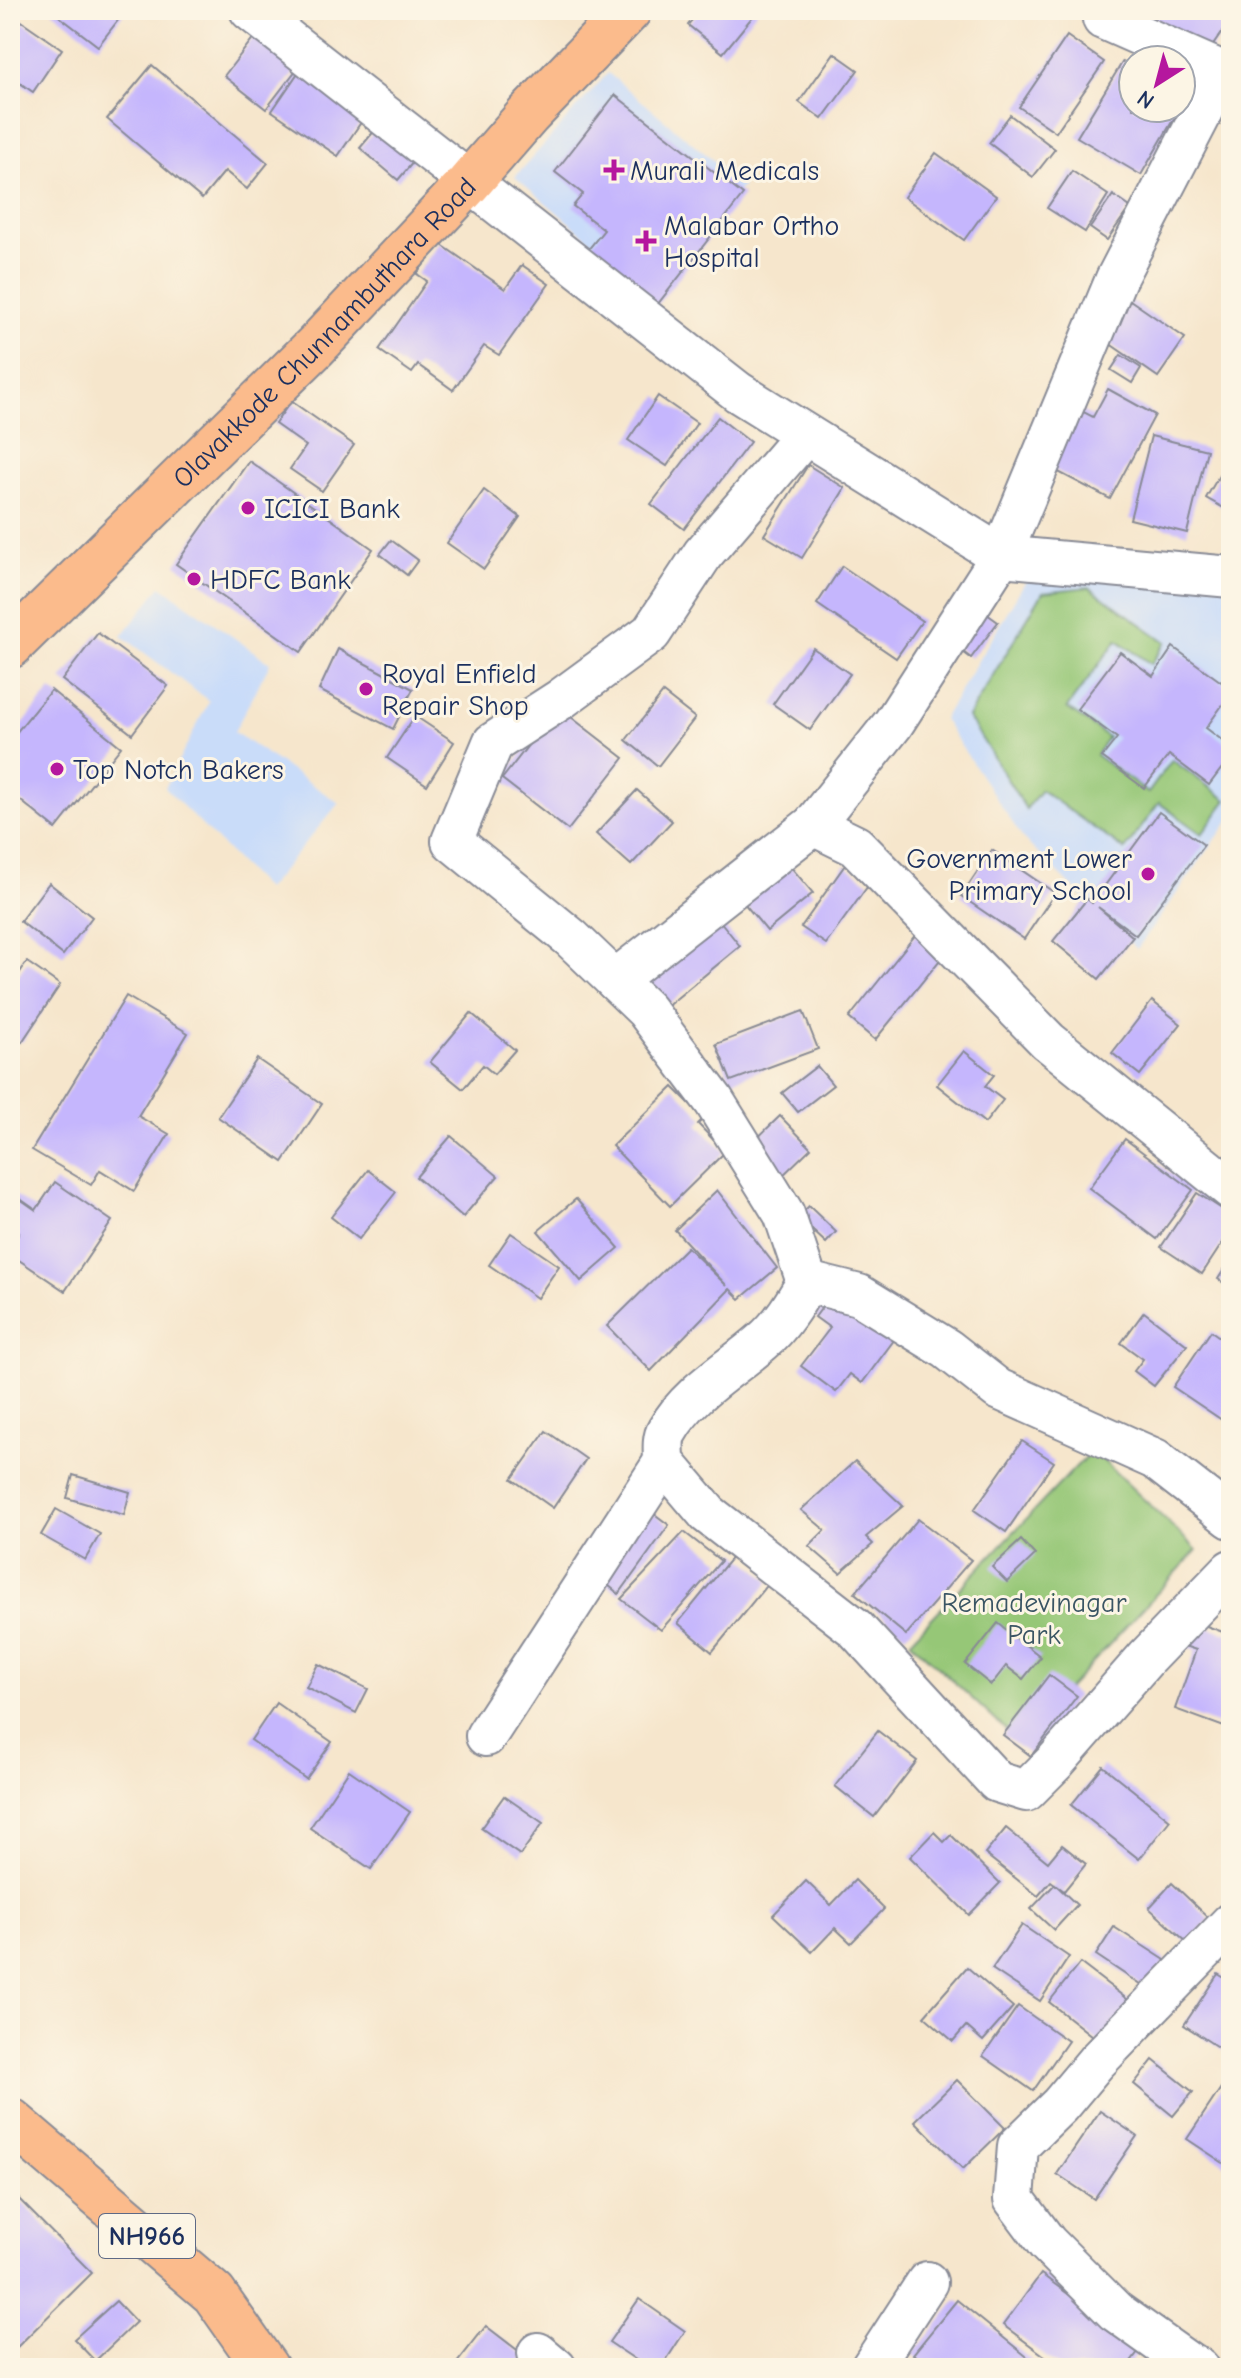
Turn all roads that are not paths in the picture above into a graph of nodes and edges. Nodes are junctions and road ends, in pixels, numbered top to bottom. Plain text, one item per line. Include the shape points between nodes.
1 (250, 10) edge
2 (629, 10) edge
3 (1109, 10) edge
4 (1227, 75) edge
5 (468, 184) junction
6 (805, 435) junction
7 (1001, 556) junction
8 (1231, 577) edge
9 (10, 646) edge
10 (813, 825) junction
11 (615, 980) junction
12 (1231, 1189) edge
13 (807, 1282) junction
14 (664, 1462) junction
15 (1231, 1518) edge
16 (1231, 1570) edge
17 (486, 1736) dead end
18 (1231, 1923) edge
19 (10, 2120) edge
20 (927, 2282) dead end
21 (266, 2368) edge
22 (871, 2368) edge
23 (1199, 2368) edge

1 - 5 street
2 - 5 main road, Olavakkode Chunnambuthara Road
3 - 4 street via 1103,19
4 - 7 street via 1116,279
5 - 6 street via 738,392
5 - 9 main road, Olavakkode Chunnambuthara Road via 316,346
6 - 7 street
6 - 11 street via 703,554 651,633 493,743 452,841
7 - 8 street
7 - 10 street via 893,724
10 - 11 street
10 - 12 street via 856,846 1048,1041
11 - 13 street via 646,1010 714,1101 784,1214
13 - 14 street via 764,1341 688,1404 665,1433
13 - 15 street via 859,1295 947,1349 998,1389 1155,1459
14 - 16 street via 708,1514 855,1628 997,1782 1026,1791
14 - 17 street
18 - 23 street via 1018,2146 1014,2199 1047,2243 1115,2311
19 - 21 main road, NH966 via 214,2294
20 - 22 street

